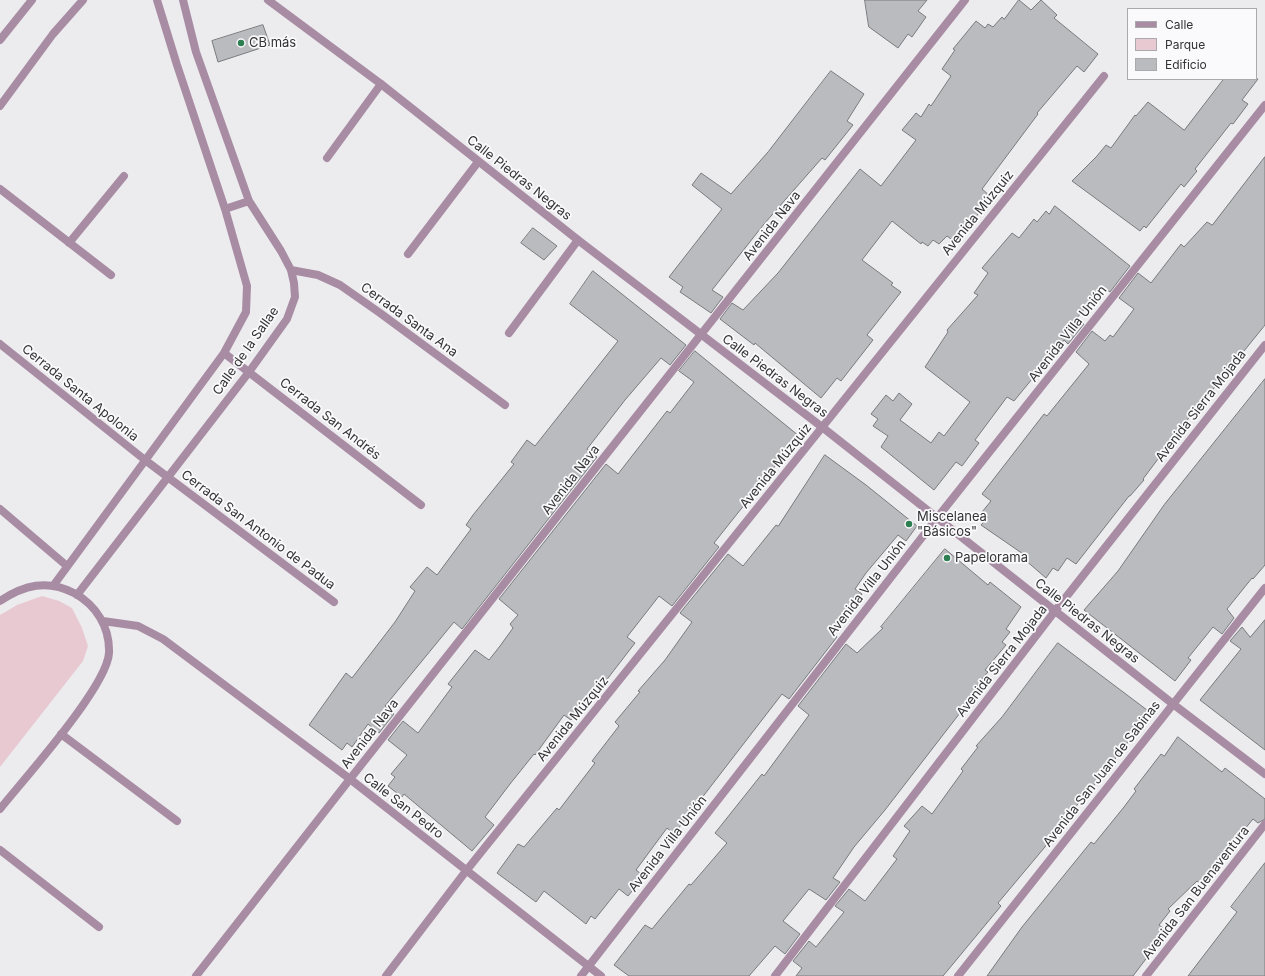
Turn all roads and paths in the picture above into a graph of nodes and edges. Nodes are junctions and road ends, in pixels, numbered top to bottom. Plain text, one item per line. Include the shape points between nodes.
1 (32, 0) edge
2 (83, 0) edge
3 (157, 0) edge
4 (183, 0) edge
5 (268, 0) edge
6 (965, 0) edge
7 (0, 40) edge
8 (1104, 76) dead end
9 (381, 84) junction
10 (1265, 105) edge
11 (0, 106) edge
12 (327, 158) dead end
13 (478, 162) junction
14 (124, 176) dead end
15 (0, 189) edge
16 (249, 201) junction
17 (225, 209) junction
18 (578, 240) junction
19 (69, 243) junction
20 (408, 254) dead end
21 (291, 270) junction
22 (111, 275) dead end
23 (509, 333) dead end
24 (701, 334) junction
25 (0, 344) edge
26 (1265, 345) edge
27 (224, 353) junction
28 (249, 372) junction
29 (505, 405) dead end
30 (822, 427) junction
31 (145, 460) junction
32 (168, 477) junction
33 (421, 505) dead end
34 (0, 509) edge
35 (938, 518) junction
36 (67, 566) junction
37 (53, 586) junction
38 (1265, 588) edge
39 (77, 595) junction
40 (0, 601) edge
41 (334, 602) dead end
42 (1055, 611) junction
43 (103, 621) junction
44 (1173, 704) junction
45 (60, 734) junction
46 (1265, 774) edge
47 (350, 779) junction
48 (0, 809) edge
49 (177, 821) dead end
50 (1265, 824) edge
51 (0, 850) edge
52 (466, 871) junction
53 (99, 927) dead end
54 (588, 966) junction
55 (196, 976) edge
56 (386, 976) edge
57 (581, 976) edge
58 (601, 976) edge
59 (775, 976) edge
60 (958, 976) edge
61 (1146, 976) edge

1 - 7 street
2 - 11 street via 53,34
3 - 17 street, Calle de la Sallae
4 - 16 street, Calle de la Sallae via 196,52
5 - 9 street, Calle Piedras Negras
6 - 24 street, Avenida Nava
8 - 30 street, Avenida Múzquiz
9 - 12 street
9 - 13 street, Calle Piedras Negras
10 - 35 street, Avenida Villa Unión
13 - 18 street, Calle Piedras Negras
13 - 20 street
14 - 19 street
15 - 19 street
16 - 17 street
16 - 21 street, Calle de la Sallae
17 - 27 street, Calle de la Sallae via 247,286 246,312
18 - 23 street
18 - 24 street, Calle Piedras Negras
19 - 22 street
21 - 28 street, Calle de la Sallae via 295,297 287,319
21 - 29 street, Cerrada Santa Ana via 318,275 340,285
24 - 30 street, Calle Piedras Negras
24 - 47 street, Avenida Nava
25 - 31 street, Cerrada Santa Apolonia
26 - 42 street, Avenida Sierra Mojada
27 - 28 street, Cerrada San Andrés
27 - 31 street, Calle de la Sallae
28 - 32 street, Calle de la Sallae
28 - 33 street, Cerrada San Andrés
30 - 35 street, Calle Piedras Negras
30 - 52 street, Avenida Múzquiz
31 - 32 street, Cerrada Santa Apolonia
31 - 36 street, Calle de la Sallae
32 - 39 street, Calle de la Sallae
32 - 41 street, Cerrada San Antonio de Padua
34 - 36 street
35 - 42 street, Calle Piedras Negras
35 - 54 street, Avenida Villa Unión
36 - 37 street, Calle de la Sallae
37 - 39 street
37 - 40 street via 43,584 15,591
38 - 44 street, Avenida San Juan de Sabinas
39 - 43 street via 88,603
42 - 44 street, Calle Piedras Negras
42 - 59 street, Avenida Sierra Mojada
43 - 45 street via 108,635 109,654 96,687
43 - 47 street, Calle San Pedro via 138,626 163,638
44 - 46 street, Calle Piedras Negras
44 - 60 street, Avenida San Juan de Sabinas
45 - 48 street
45 - 49 street
47 - 52 street, Calle San Pedro
47 - 55 street, Avenida Nava
50 - 61 street, Avenida San Buenaventura
51 - 53 street
52 - 54 street, Calle San Pedro
52 - 56 street, Avenida Múzquiz
54 - 57 street, Avenida Villa Unión
54 - 58 street, Calle San Pedro

